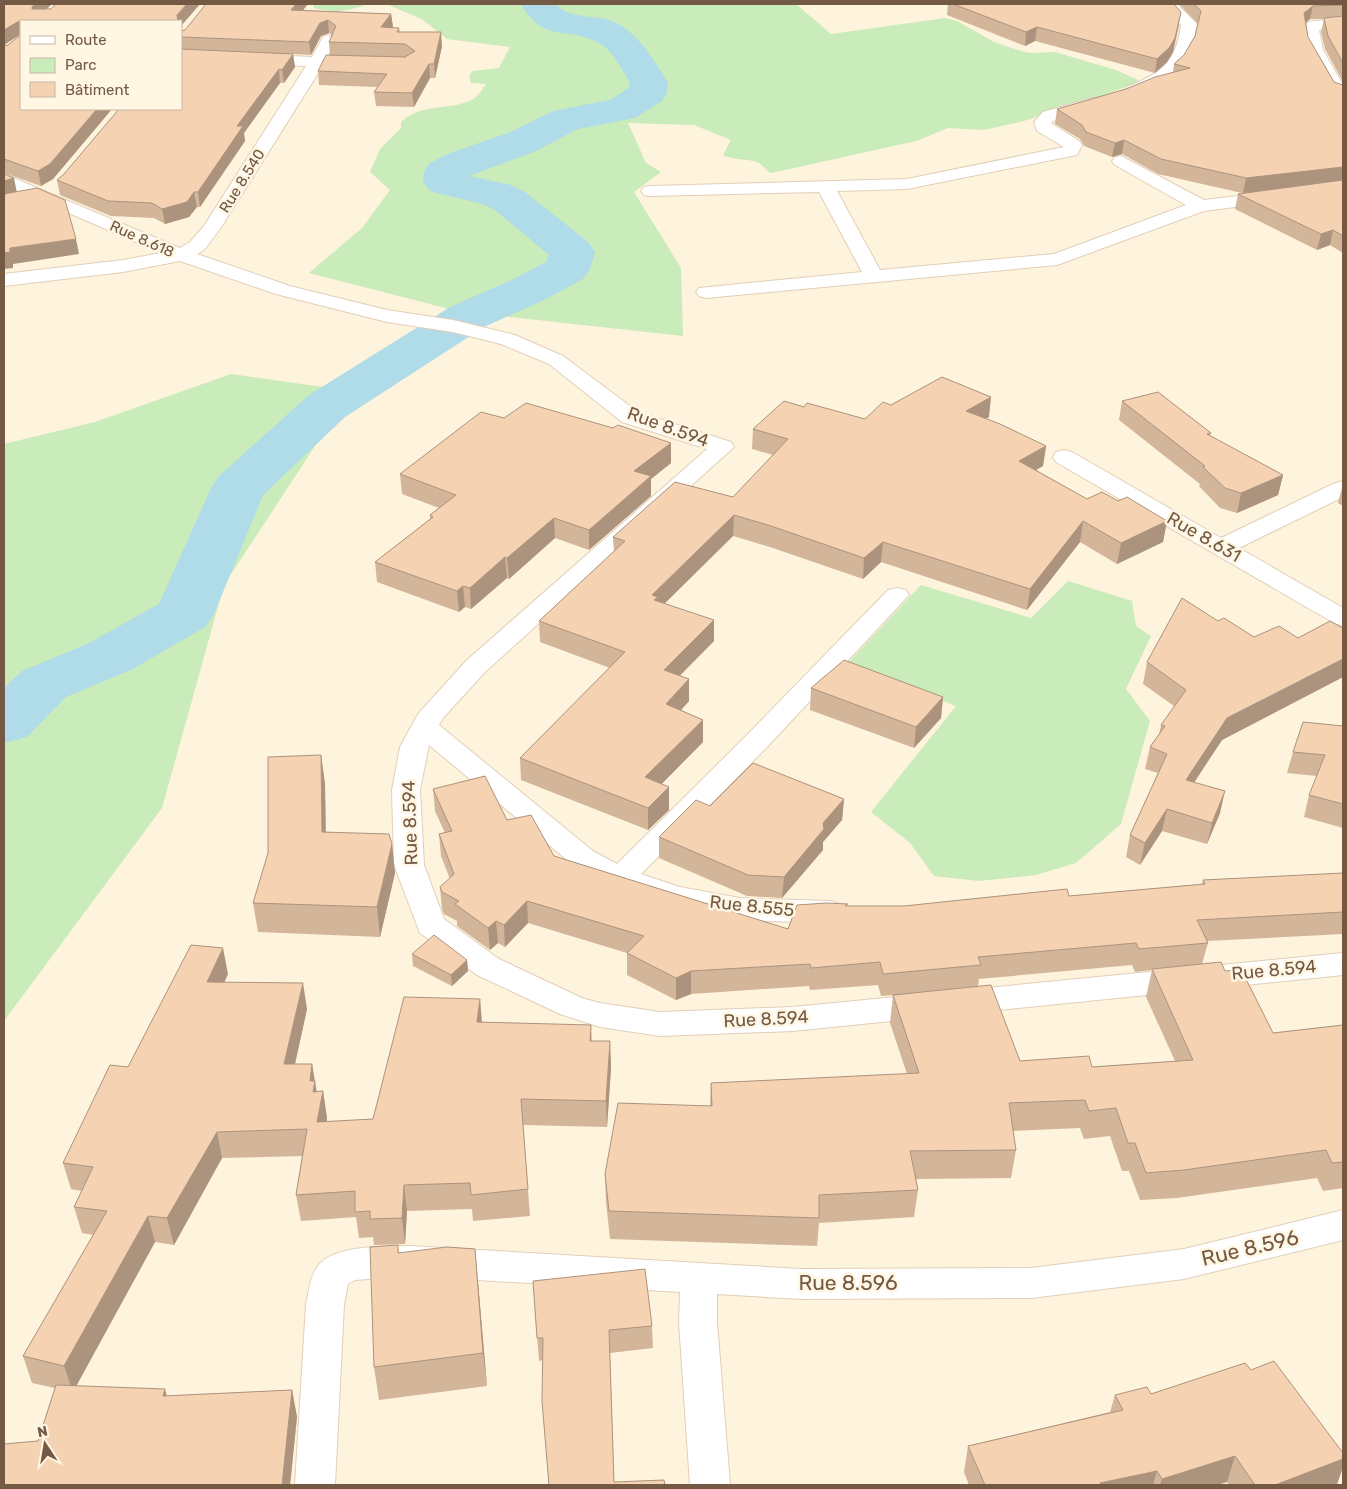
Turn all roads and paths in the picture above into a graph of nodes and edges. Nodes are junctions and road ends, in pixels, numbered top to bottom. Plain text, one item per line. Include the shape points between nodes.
1 (1169, 4) edge
2 (1343, 24) edge
3 (328, 40) edge
4 (182, 56) edge
5 (317, 62) junction
6 (356, 63) edge
7 (1343, 94) edge
8 (1121, 161) dead end
9 (4, 180) edge
10 (60, 184) edge
11 (825, 186) junction
12 (1343, 188) edge
13 (650, 190) dead end
14 (43, 195) junction
15 (17, 202) edge
16 (1209, 205) junction
17 (181, 255) junction
18 (874, 276) junction
19 (4, 280) edge
20 (284, 290) joint
21 (706, 292) dead end
22 (1064, 457) dead end
23 (1343, 488) edge
24 (1221, 547) junction
25 (897, 595) dead end
26 (1343, 618) edge
27 (424, 727) junction
28 (620, 878) junction
29 (854, 913) edge
30 (1343, 964) edge
31 (1343, 1225) edge
32 (699, 1276) junction
33 (315, 1485) edge
34 (710, 1485) edge

1 - 11 street via 1189,24 1188,43 1166,76 1049,116 1042,122 1043,127 1073,144 1071,150 907,184
2 - 7 street via 1311,26 1315,50
3 - 5 street, Rue 8.540
4 - 5 street
5 - 6 street
5 - 17 street, Rue 8.540 via 211,229 197,246
8 - 16 street
9 - 14 street, Rue 8.618
10 - 14 street
11 - 13 street
11 - 18 street
12 - 16 street
14 - 15 street
14 - 17 street, Rue 8.618
16 - 18 street via 1057,259
17 - 19 street, Rue 8.540 via 123,266
17 - 20 street, Rue 8.618
18 - 21 street
20 - 27 street, Rue 8.594 via 387,316 453,326 508,339 556,360 630,417 724,447 476,666 440,702
22 - 24 street, Rue 8.631
23 - 24 street
24 - 26 street, Rue 8.631
25 - 28 street
27 - 28 street, Rue 8.555 via 583,858
27 - 30 street, Rue 8.594 via 414,747 406,790 409,865 432,925 488,967 571,1006 600,1014 660,1024 794,1019
28 - 29 street, Rue 8.555 via 678,896 740,909
31 - 32 street, Rue 8.596 via 1184,1264 1031,1283 802,1284
32 - 33 street, Rue 8.596 via 410,1261 348,1265 331,1276 325,1304
32 - 34 street via 698,1322

